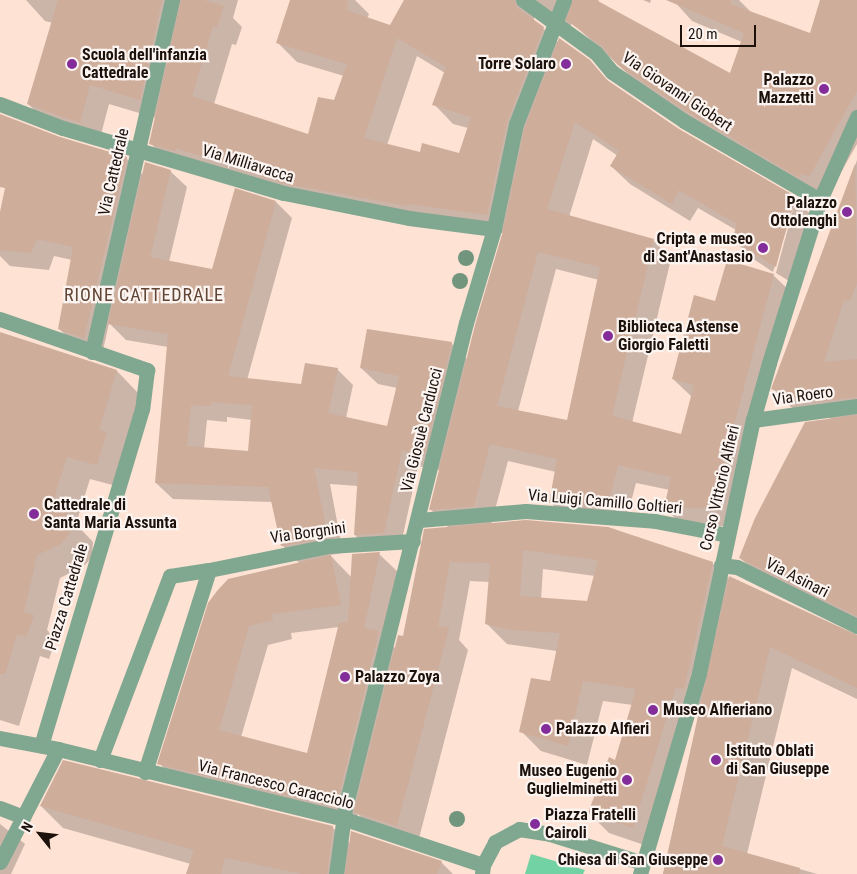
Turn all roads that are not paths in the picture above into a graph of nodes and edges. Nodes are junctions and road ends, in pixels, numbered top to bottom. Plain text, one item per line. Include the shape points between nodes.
1 (172, 0) edge
2 (523, 0) edge
3 (564, 0) edge
4 (557, 23) junction
5 (0, 104) edge
6 (857, 116) edge
7 (137, 149) junction
8 (820, 200) junction
9 (494, 228) junction
10 (0, 319) edge
11 (92, 352) junction
12 (857, 406) edge
13 (753, 420) junction
14 (418, 520) junction
15 (728, 535) junction
16 (413, 541) junction
17 (720, 565) junction
18 (209, 570) junction
19 (857, 626) edge
20 (0, 738) edge
21 (41, 745) junction
22 (58, 749) junction
23 (100, 760) junction
24 (145, 772) junction
25 (0, 808) edge
26 (23, 817) junction
27 (345, 819) junction
28 (0, 862) edge
29 (482, 869) edge
30 (641, 869) edge
31 (336, 874) edge

1 - 7 street, Via Cattedrale
2 - 4 street, Via Giovanni Giobert
3 - 4 street, Via Giosuè Carducci
4 - 8 street, Via Giovanni Giobert via 596,53 612,72 684,121
4 - 9 street, Via Giosuè Carducci via 516,124
5 - 7 street, Via Milliavacca via 63,128
6 - 8 street, Corso Vittorio Alfieri
7 - 9 street, Via Milliavacca via 284,193 409,218
7 - 11 street, Via Cattedrale
8 - 13 street, Corso Vittorio Alfieri
9 - 14 street, Via Giosuè Carducci via 466,323
10 - 11 street
11 - 21 street, Piazza Cattedrale via 147,370 142,409
12 - 13 street, Via Roero
13 - 15 street, Corso Vittorio Alfieri
14 - 15 street, Via Luigi Camillo Goltieri via 526,511 655,521
14 - 16 street, Via Giosuè Carducci
15 - 17 street, Corso Vittorio Alfieri
16 - 18 street, Via Borgnini via 328,546
16 - 27 street, Via Giosuè Carducci via 345,808
17 - 19 street, Via Asinari via 737,567
17 - 30 street, Corso Vittorio Alfieri via 699,673
18 - 23 street via 170,576
18 - 24 street
20 - 21 street
21 - 22 street
22 - 23 street, Via Francesco Caracciolo
22 - 26 street
23 - 24 street, Via Francesco Caracciolo
24 - 27 street, Via Francesco Caracciolo
25 - 26 street
26 - 28 street
27 - 29 street, Via Francesco Caracciolo
27 - 31 street, Via Giosuè Carducci
29 - 30 street via 495,842 519,829 550,834

